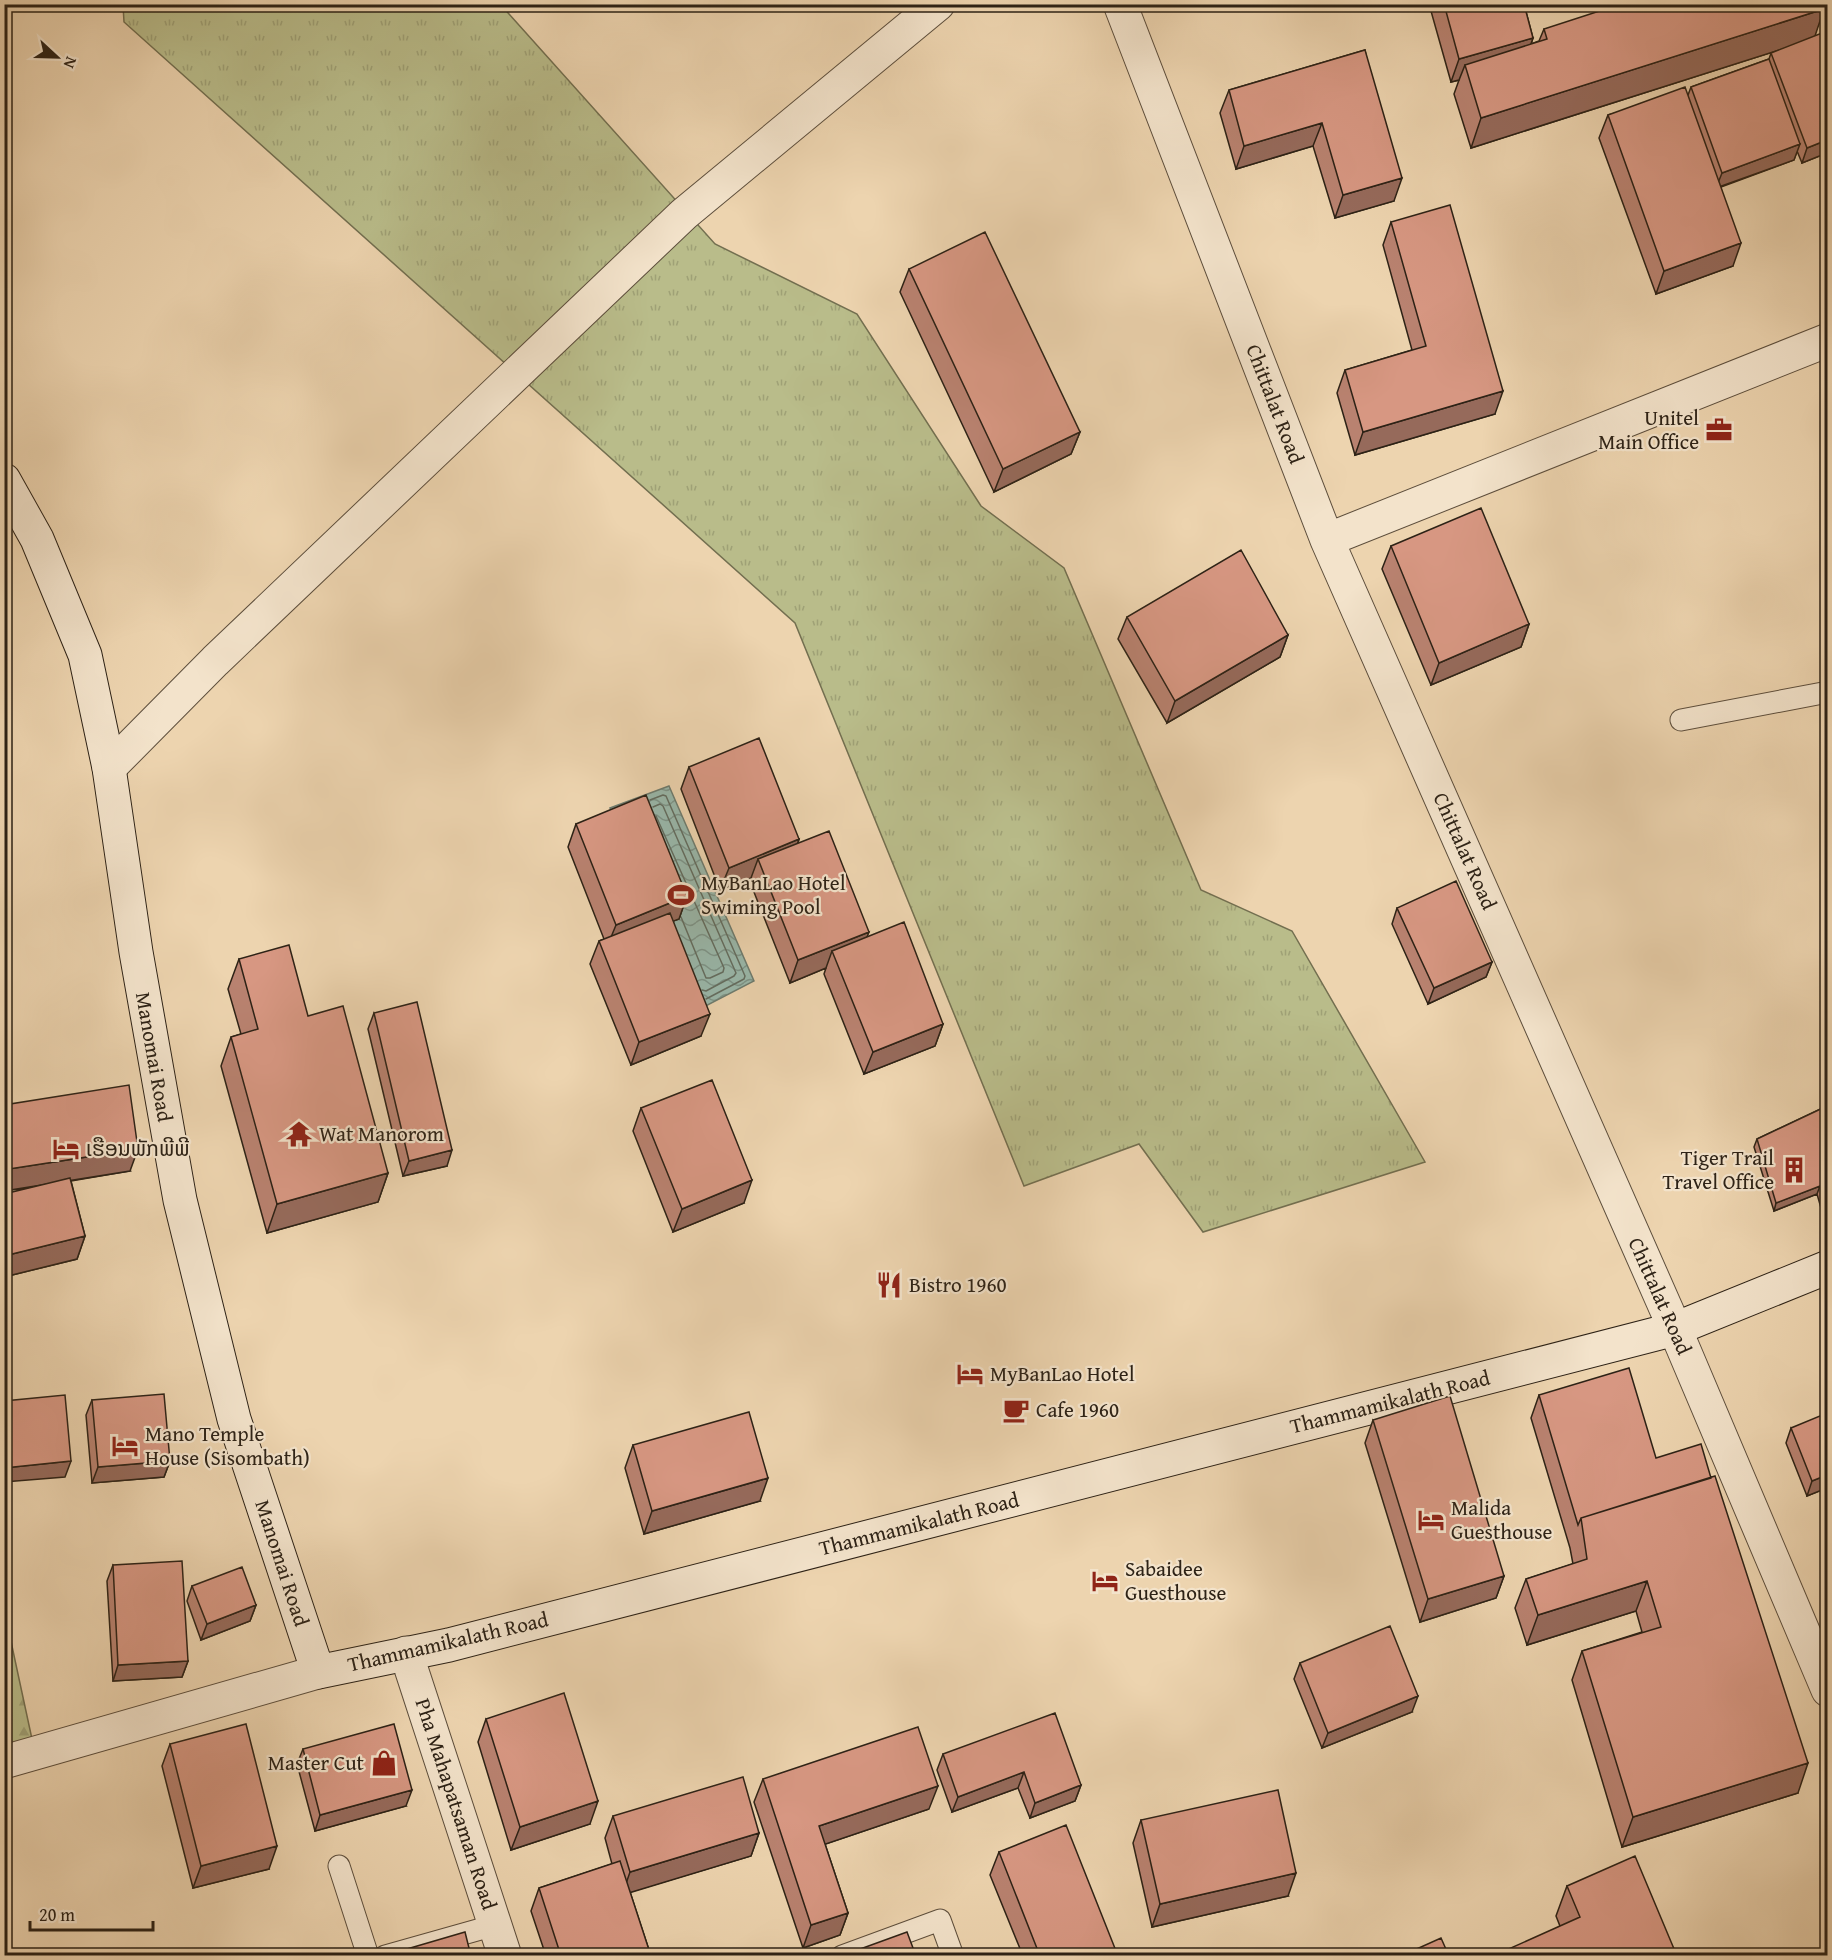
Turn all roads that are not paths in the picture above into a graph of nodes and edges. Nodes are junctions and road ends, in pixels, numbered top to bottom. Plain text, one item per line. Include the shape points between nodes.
1 (938, 4) edge
2 (1120, 4) edge
3 (1827, 340) edge
4 (4, 480) edge
5 (1328, 540) junction
6 (1827, 692) edge
7 (1681, 720) dead end
8 (110, 768) junction
9 (1827, 1267) edge
10 (1675, 1329) junction
11 (406, 1653) junction
12 (318, 1672) junction
13 (1827, 1690) edge
14 (4, 1762) edge
15 (339, 1866) dead end
16 (495, 1925) junction
17 (368, 1956) edge
18 (385, 1956) edge
19 (505, 1956) edge
20 (842, 1956) edge
21 (953, 1956) edge

1 - 8 street via 684,214 215,661
2 - 5 street, Chittalat Road
3 - 5 street
4 - 8 street, Manomai Road via 37,539 85,655
5 - 10 street, Chittalat Road
6 - 7 lane
8 - 12 street, Manomai Road via 136,952 180,1200 234,1419
9 - 10 street, Thammamikalath Road
10 - 11 street, Thammamikalath Road
10 - 13 street, Chittalat Road
11 - 12 street, Thammamikalath Road
11 - 16 street, Pha Mahapatsaman Road
12 - 14 street, Thammamikalath Road
15 - 17 lane
16 - 18 lane
16 - 19 street, Pha Mahapatsaman Road
20 - 21 lane via 940,1920

